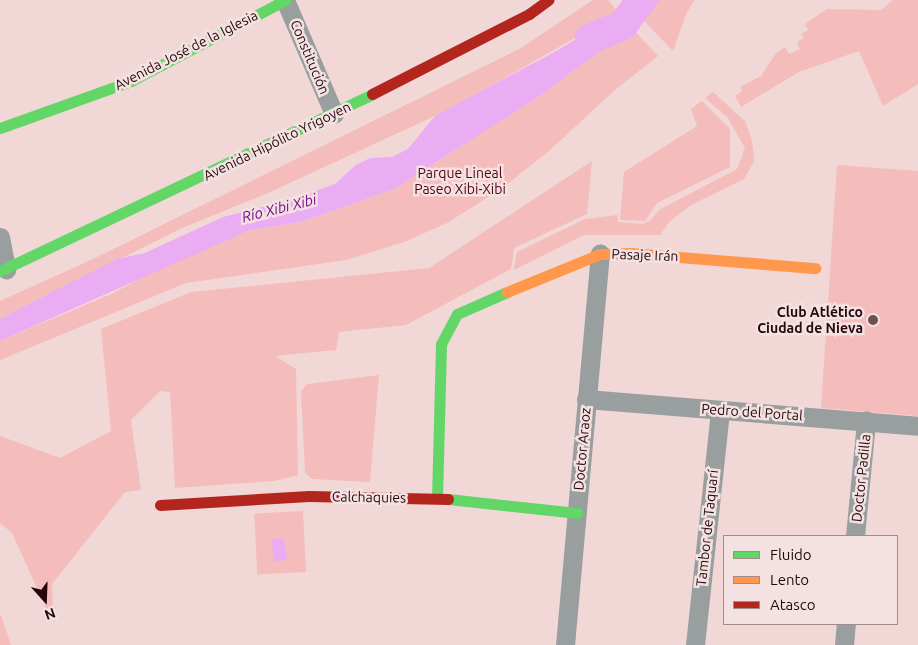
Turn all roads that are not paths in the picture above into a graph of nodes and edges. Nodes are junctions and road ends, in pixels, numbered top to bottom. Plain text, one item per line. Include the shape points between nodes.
1 (285, 0) edge
2 (548, 0) edge
3 (334, 114) junction
4 (0, 128) edge
5 (0, 237) edge
6 (600, 254) junction
7 (815, 268) dead end
8 (3, 270) edge
9 (586, 399) junction
10 (720, 410) junction
11 (866, 420) junction
12 (918, 426) edge
13 (437, 498) junction
14 (160, 505) dead end
15 (577, 513) junction
16 (855, 535) edge
17 (846, 625) edge
18 (565, 645) edge
19 (694, 645) edge
20 (844, 645) edge

1 - 3 street, Constitución
1 - 4 street, Avenida José de la Iglesia via 131,81
2 - 3 street, Avenida Hipólito Yrigoyen via 529,14
3 - 8 street, Avenida Hipólito Yrigoyen
5 - 8 street
6 - 7 street, Pasaje Irán via 631,253
6 - 9 street, Doctor Araoz
6 - 13 street, Pasaje Irán via 574,262 457,314 441,344
9 - 10 street, Pedro del Portal
9 - 15 street, Doctor Araoz
10 - 11 street, Pedro del Portal
10 - 19 street, Tambor de Taquarí
11 - 12 street, Pedro del Portal
11 - 16 street, Doctor Padilla
13 - 14 street, Calchaquies via 309,496
13 - 15 street, Calchaquies
15 - 18 street, Doctor Araoz
17 - 20 street

